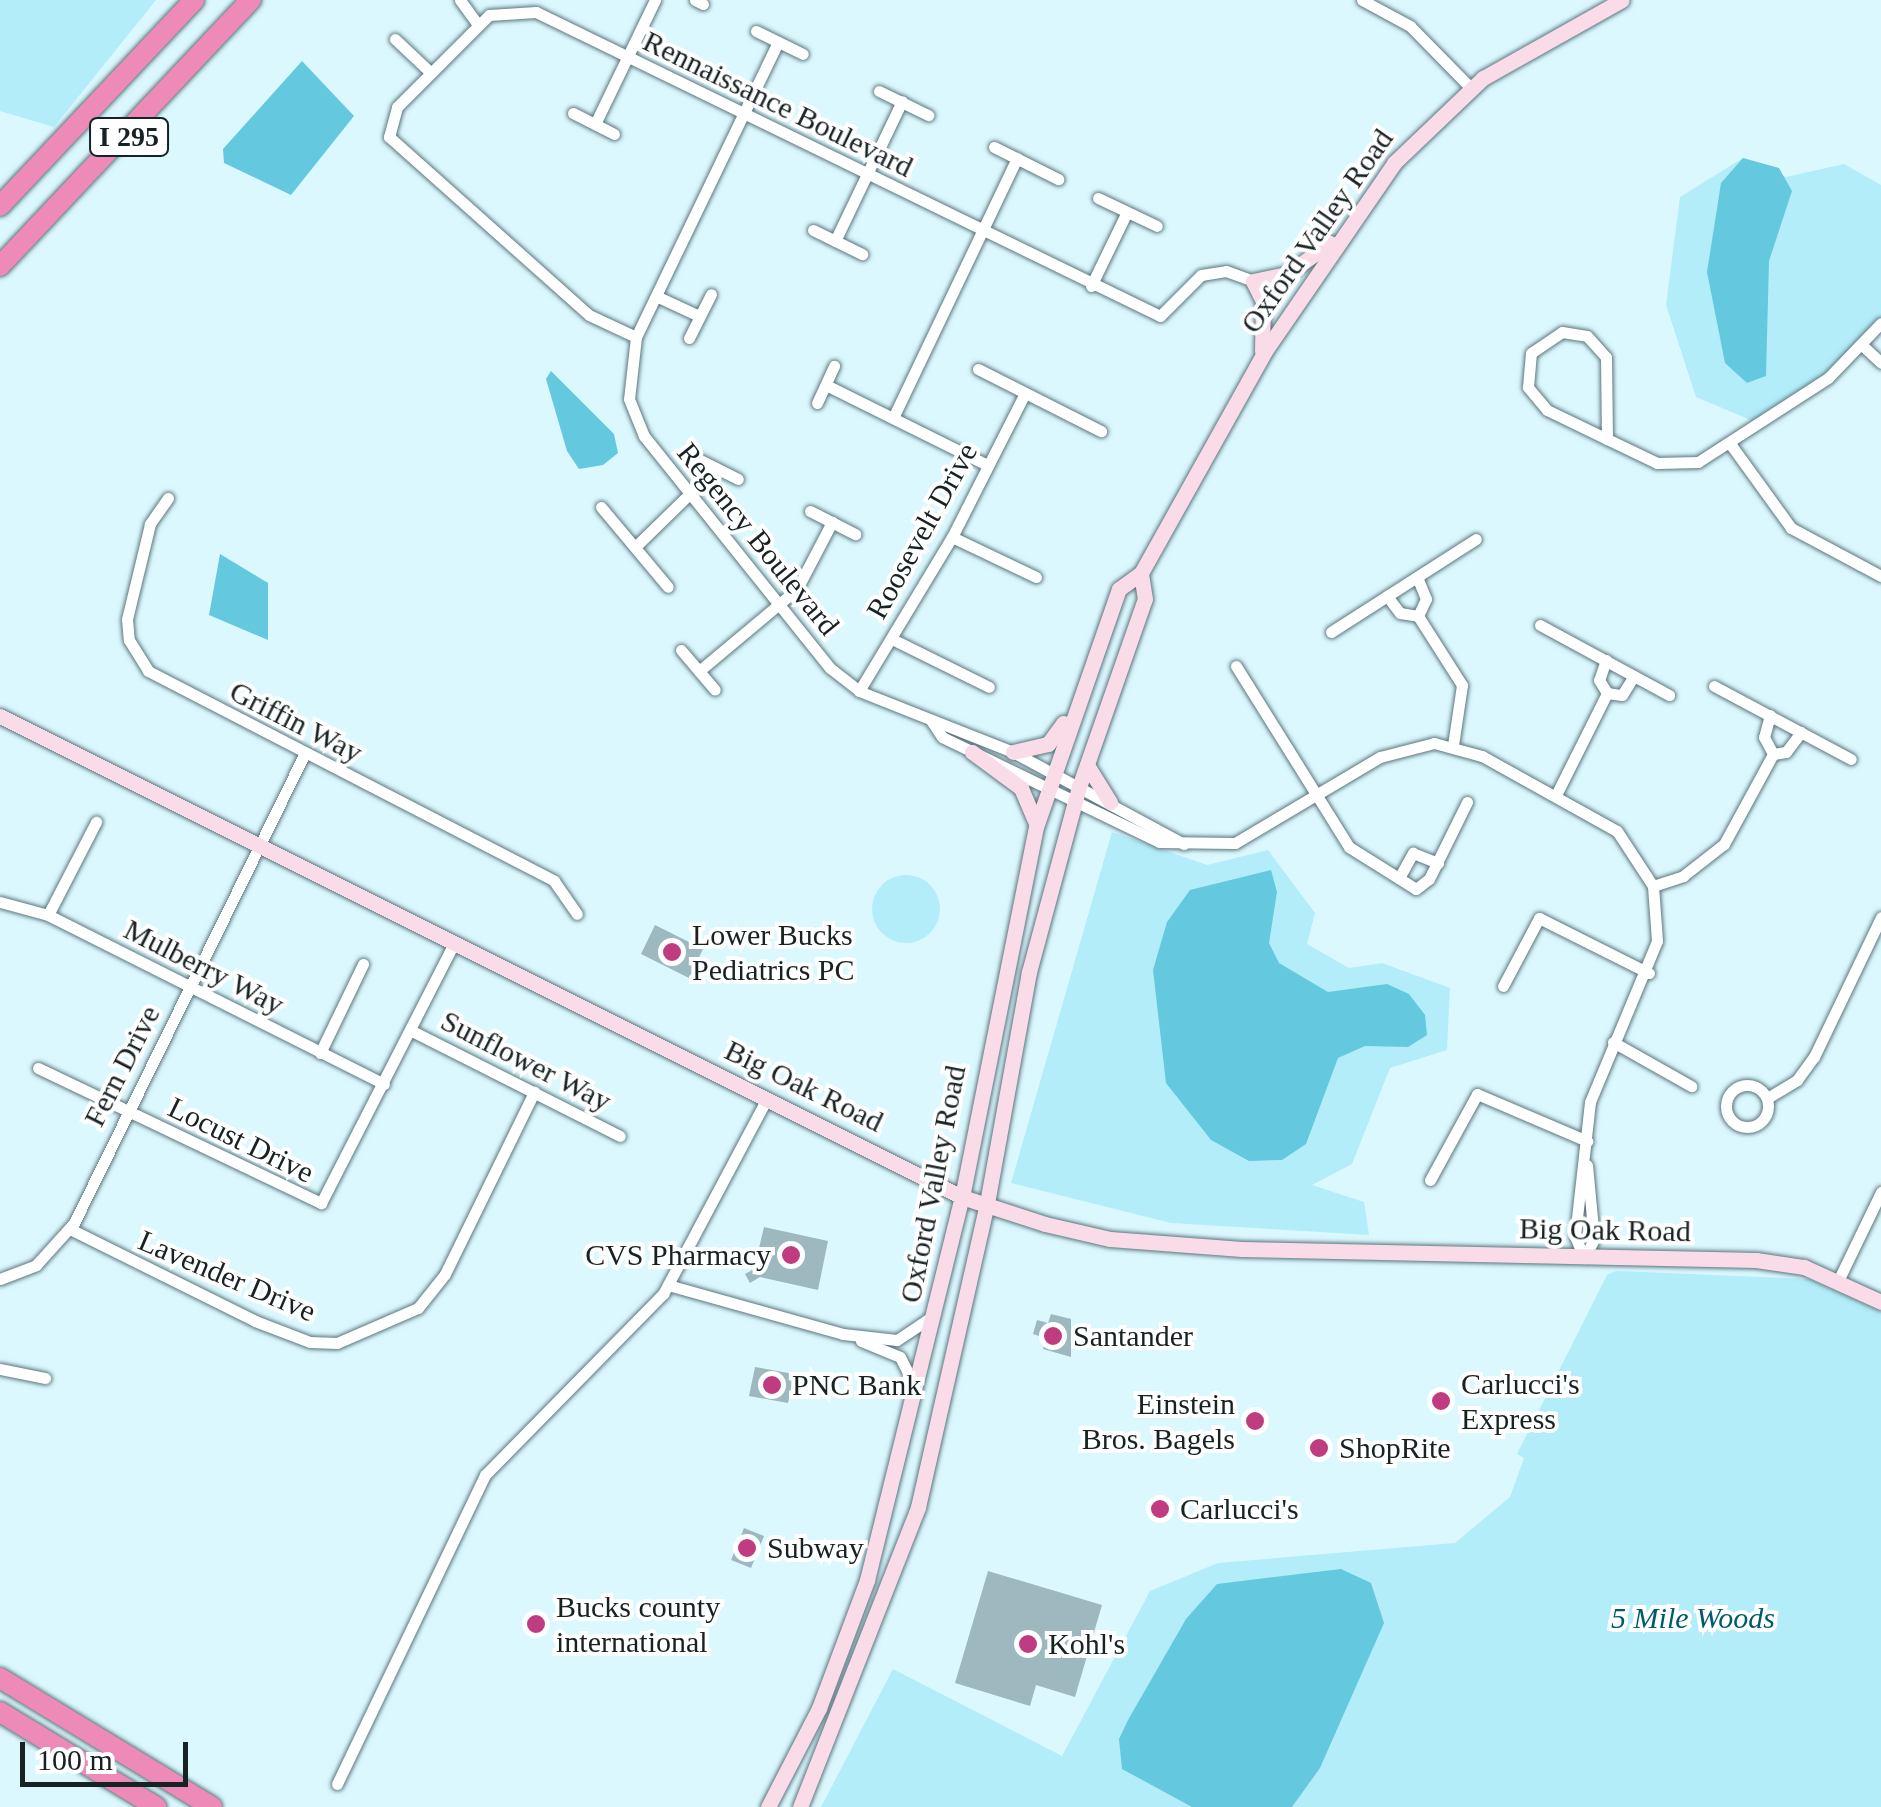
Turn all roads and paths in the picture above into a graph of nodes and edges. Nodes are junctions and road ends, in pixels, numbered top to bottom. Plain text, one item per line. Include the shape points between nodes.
1 (194, 0) edge
2 (251, 0) edge
3 (460, 0) edge
4 (655, 0) edge
5 (1362, 0) edge
6 (1622, 0) edge
7 (519, 5) edge
8 (476, 22) junction
9 (756, 31) dead end
10 (395, 40) dead end
11 (778, 42) junction
12 (803, 54) dead end
13 (627, 57) junction
14 (430, 72) junction
15 (1471, 88) junction
16 (879, 91) dead end
17 (902, 102) junction
18 (573, 112) dead end
19 (744, 115) junction
20 (928, 115) dead end
21 (595, 124) junction
22 (614, 134) dead end
23 (994, 146) dead end
24 (1016, 158) junction
25 (866, 175) junction
26 (1058, 178) dead end
27 (1098, 198) dead end
28 (0, 206) edge
29 (1127, 212) junction
30 (1157, 226) dead end
31 (813, 230) dead end
32 (982, 232) junction
33 (1341, 234) junction
34 (835, 240) junction
35 (862, 254) dead end
36 (0, 266) edge
37 (1252, 281) junction
38 (1091, 286) junction
39 (711, 294) dead end
40 (656, 296) junction
41 (699, 316) junction
42 (1881, 323) edge
43 (636, 337) junction
44 (689, 338) dead end
45 (1864, 346) junction
46 (1260, 358) junction
47 (1881, 363) edge
48 (834, 366) dead end
49 (978, 369) dead end
50 (826, 385) junction
51 (1025, 392) junction
52 (817, 403) dead end
53 (893, 418) junction
54 (1101, 431) dead end
55 (1607, 439) junction
56 (1731, 444) junction
57 (694, 458) dead end
58 (988, 465) junction
59 (716, 468) junction
60 (738, 479) dead end
61 (168, 498) dead end
62 (690, 500) junction
63 (600, 507) dead end
64 (810, 511) dead end
65 (832, 522) junction
66 (854, 534) dead end
67 (952, 537) junction
68 (1476, 539) dead end
69 (635, 546) junction
70 (1141, 574) junction
71 (1036, 576) dead end
72 (1881, 576) edge
73 (1417, 577) junction
74 (668, 587) dead end
75 (1387, 596) junction
76 (778, 604) junction
77 (1418, 616) junction
78 (1540, 626) dead end
79 (1331, 632) dead end
80 (892, 638) junction
81 (681, 650) dead end
82 (1606, 660) junction
83 (1236, 666) dead end
84 (698, 671) junction
85 (1634, 676) junction
86 (989, 686) dead end
87 (1714, 686) dead end
88 (714, 690) dead end
89 (859, 692) junction
90 (1608, 694) junction
91 (1670, 695) dead end
92 (1074, 708) junction
93 (1770, 715) junction
94 (0, 716) edge
95 (932, 722) junction
96 (1801, 732) junction
97 (1453, 746) junction
98 (972, 752) junction
99 (1013, 752) junction
100 (1773, 754) junction
101 (304, 755) junction
102 (1851, 759) dead end
103 (1086, 765) junction
104 (1051, 778) junction
105 (1078, 793) junction
106 (1556, 795) junction
107 (1316, 797) junction
108 (1110, 802) junction
109 (1467, 802) dead end
110 (96, 822) dead end
111 (1036, 827) junction
112 (1184, 844) junction
113 (258, 847) junction
114 (1438, 864) junction
115 (1399, 878) junction
116 (1653, 886) junction
117 (0, 902) edge
118 (576, 914) dead end
119 (48, 915) junction
120 (1881, 916) edge
121 (454, 944) junction
122 (363, 964) dead end
123 (1649, 973) junction
124 (1503, 986) dead end
125 (189, 988) junction
126 (410, 1030) junction
127 (1613, 1042) junction
128 (320, 1053) junction
129 (38, 1068) dead end
130 (384, 1084) junction
131 (1691, 1086) dead end
132 (534, 1092) junction
133 (1769, 1097) dead end
134 (767, 1098) junction
135 (126, 1111) junction
136 (620, 1136) dead end
137 (1587, 1141) junction
138 (1430, 1180) dead end
139 (1881, 1192) edge
140 (962, 1197) junction
141 (987, 1204) junction
142 (70, 1229) junction
143 (1584, 1258) junction
144 (0, 1279) edge
145 (1838, 1281) junction
146 (668, 1285) junction
147 (1881, 1302) edge
148 (935, 1314) junction
149 (843, 1334) junction
150 (0, 1369) edge
151 (45, 1378) dead end
152 (917, 1393) junction
153 (0, 1678) edge
154 (0, 1712) edge
155 (38, 1736) junction
156 (337, 1784) dead end
157 (131, 1807) edge
158 (156, 1807) edge
159 (212, 1807) edge
160 (768, 1807) edge
161 (800, 1807) edge

1 - 28 highway, I 295
2 - 36 highway, I 295
3 - 8 street
4 - 13 street
5 - 15 street via 1410,26
6 - 15 main road, Oxford Valley Road
7 - 8 street, Rennaissance Boulevard
7 - 13 street, Rennaissance Boulevard
8 - 14 street
9 - 11 street
10 - 14 street
11 - 12 street
11 - 19 street, Regency Boulevard
13 - 19 street, Rennaissance Boulevard
13 - 21 street
14 - 43 street via 386,123 388,137 589,315
15 - 33 main road, Oxford Valley Road via 1400,156
16 - 17 street
17 - 20 street
17 - 25 street
18 - 21 street
19 - 25 street, Rennaissance Boulevard
19 - 40 street, Regency Boulevard
21 - 22 street
23 - 24 street
24 - 26 street
24 - 32 street
25 - 32 street, Rennaissance Boulevard
25 - 34 street
27 - 29 street
29 - 30 street
29 - 38 street
31 - 34 street
32 - 38 street, Rennaissance Boulevard
32 - 53 street
33 - 37 main road via 1287,274
33 - 46 main road, Oxford Valley Road
34 - 35 street
37 - 38 street, Rennaissance Boulevard via 1226,271 1201,275 1160,316
37 - 46 main road via 1265,318
39 - 41 street
40 - 41 street
40 - 43 street, Regency Boulevard
41 - 44 street
42 - 45 street
43 - 62 street, Regency Boulevard via 629,399 644,436
45 - 47 street
45 - 56 street
46 - 70 main road, Oxford Valley Road
48 - 50 street
49 - 51 street
50 - 52 street
50 - 53 street
51 - 54 street
51 - 58 street, Roosevelt Drive
53 - 58 street
55 - 55 street via 1532,395 1526,368 1545,339 1580,334 1601,349 1609,366
55 - 56 street via 1670,465
56 - 72 street via 1791,528
57 - 59 street
58 - 67 street, Roosevelt Drive
59 - 60 street
59 - 62 street
61 - 101 street, Griffin Way via 150,524 127,619 136,658 160,680
62 - 69 street
62 - 76 street, Regency Boulevard
63 - 69 street
64 - 65 street
65 - 66 street
65 - 76 street via 797,589
67 - 71 street
67 - 80 street, Roosevelt Drive
68 - 73 street
69 - 74 street
70 - 92 main road, Oxford Valley Road via 1119,588
70 - 103 main road, Oxford Valley Road via 1145,599
73 - 75 street
73 - 77 street via 1426,599
75 - 77 street via 1400,613
75 - 79 street
76 - 84 street
76 - 89 street, Regency Boulevard
77 - 97 street via 1462,685
78 - 82 street
80 - 86 street
80 - 89 street, Roosevelt Drive
81 - 84 street
82 - 85 street
82 - 90 street via 1599,680
83 - 107 street
84 - 88 street
85 - 90 street via 1622,695
85 - 91 street
87 - 93 street
89 - 95 street, Regency Boulevard
90 - 106 street
92 - 99 main road via 1048,744
92 - 104 main road, Oxford Valley Road
93 - 96 street
93 - 100 street via 1764,737
94 - 113 main road, Big Oak Road
95 - 98 street, Regency Boulevard
95 - 99 street, Regency Boulevard
96 - 100 street via 1786,752
96 - 102 street
97 - 106 street
97 - 107 street via 1390,752
98 - 104 street, Regency Boulevard
98 - 111 main road via 1021,788
99 - 104 street, Regency Boulevard
100 - 116 street via 1724,844 1683,876
101 - 113 street, Fern Drive
101 - 118 street, Griffin Way via 554,882
103 - 105 main road, Oxford Valley Road
103 - 108 main road
104 - 105 street
104 - 111 main road, Oxford Valley Road
105 - 108 street
105 - 112 street via 1146,837
105 - 141 main road, Oxford Valley Road via 1029,972
106 - 116 street via 1618,832
107 - 112 street via 1235,842
107 - 115 street via 1349,847
108 - 112 street
109 - 114 street
110 - 119 street
111 - 140 main road, Oxford Valley Road
113 - 121 main road, Big Oak Road
113 - 125 street, Fern Drive
114 - 115 street via 1423,889
114 - 115 street via 1413,853
116 - 123 street via 1658,942
117 - 119 street, Mulberry Way
119 - 125 street, Mulberry Way
120 - 133 street via 1814,1057
121 - 126 street, Locust Drive
121 - 134 main road, Big Oak Road
122 - 128 street
123 - 124 street via 1538,918
123 - 127 street
125 - 128 street, Mulberry Way
125 - 135 street, Fern Drive
126 - 130 street, Locust Drive
126 - 132 street, Sunflower Way
127 - 131 street
127 - 137 street via 1590,1102
128 - 130 street, Mulberry Way
129 - 135 street, Locust Drive
130 - 135 street, Locust Drive via 322,1204
132 - 136 street, Sunflower Way
132 - 142 street, Lavender Drive via 445,1274 418,1308 336,1343 254,1321
134 - 140 main road, Big Oak Road
134 - 146 street
135 - 142 street, Fern Drive
137 - 138 street via 1476,1094
137 - 143 street via 1594,1239
139 - 145 street
140 - 141 main road, Big Oak Road
140 - 148 main road, Oxford Valley Road
141 - 143 main road, Big Oak Road via 1143,1242
141 - 161 main road, Oxford Valley Road via 913,1522
142 - 144 street, Fern Drive via 36,1264
143 - 145 main road, Big Oak Road via 1756,1260
145 - 147 main road, Big Oak Road
146 - 149 street
146 - 156 street via 486,1475
148 - 149 street via 897,1340
148 - 152 main road, Oxford Valley Road
149 - 152 street via 900,1357
150 - 151 street
152 - 160 main road, Oxford Valley Road via 835,1671
153 - 159 highway
154 - 155 highway
155 - 157 highway
155 - 158 highway

